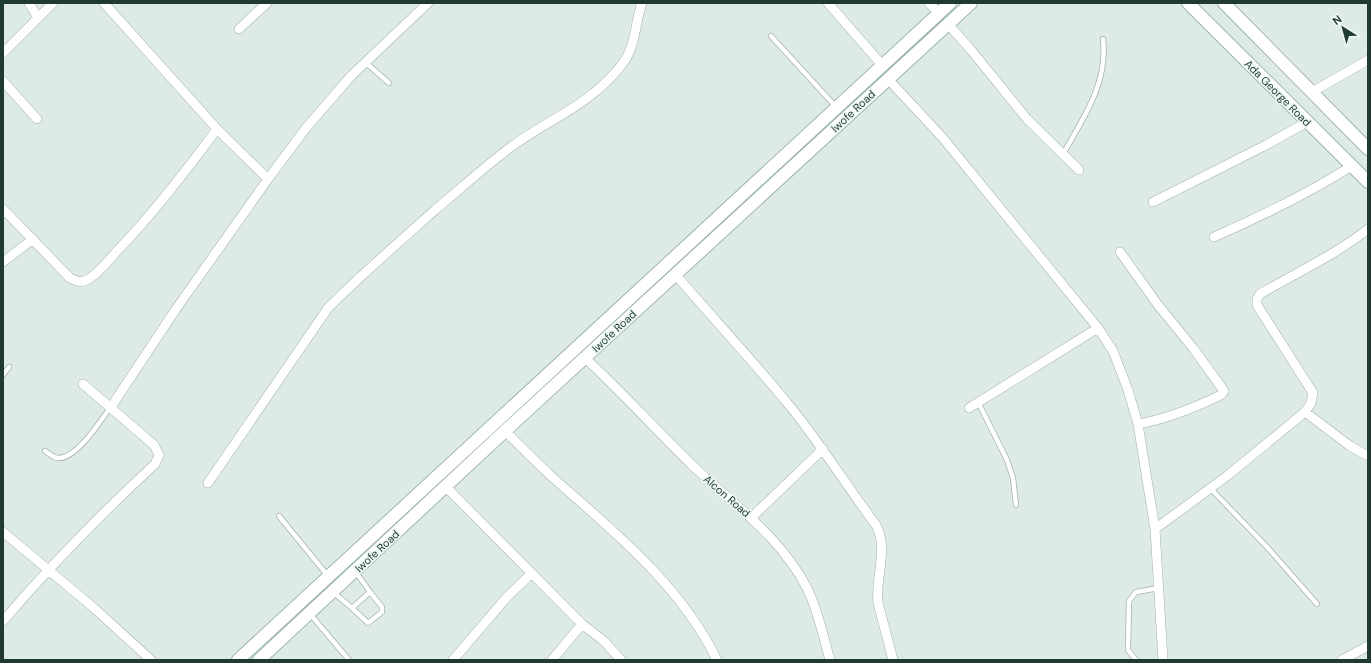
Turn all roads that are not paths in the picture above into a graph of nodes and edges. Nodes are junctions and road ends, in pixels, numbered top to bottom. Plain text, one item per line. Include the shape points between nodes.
1 (29, 3) edge
2 (53, 3) edge
3 (104, 3) edge
4 (267, 3) edge
5 (428, 3) edge
6 (642, 3) edge
7 (828, 3) edge
8 (929, 3) edge
9 (950, 3) edge
10 (971, 3) edge
11 (1188, 3) edge
12 (1224, 3) edge
13 (939, 13) junction
14 (38, 18) junction
15 (948, 24) junction
16 (239, 30) dead end
17 (771, 36) dead end
18 (1102, 39) dead end
19 (3, 53) edge
20 (1368, 60) edge
21 (365, 62) junction
22 (882, 65) junction
23 (888, 79) junction
24 (3, 81) edge
25 (389, 83) dead end
26 (1312, 92) junction
27 (836, 107) junction
28 (37, 119) dead end
29 (1307, 122) junction
30 (217, 129) junction
31 (1368, 149) edge
32 (1063, 154) junction
33 (1352, 166) junction
34 (1079, 170) dead end
35 (268, 179) junction
36 (1368, 182) edge
37 (1154, 202) dead end
38 (3, 209) edge
39 (1368, 229) edge
40 (1214, 237) dead end
41 (33, 239) junction
42 (1120, 252) dead end
43 (3, 262) edge
44 (675, 274) junction
45 (1098, 328) junction
46 (585, 358) junction
47 (10, 366) dead end
48 (3, 375) edge
49 (83, 384) dead end
50 (978, 402) junction
51 (111, 407) junction
52 (969, 408) dead end
53 (1305, 412) junction
54 (1138, 424) junction
55 (505, 431) junction
56 (823, 449) junction
57 (45, 451) dead end
58 (1368, 456) edge
59 (208, 483) dead end
60 (446, 487) junction
61 (1210, 488) junction
62 (1016, 505) dead end
63 (279, 516) dead end
64 (752, 517) junction
65 (1155, 529) junction
66 (3, 532) edge
67 (47, 569) junction
68 (355, 571) junction
69 (532, 574) junction
70 (329, 577) junction
71 (1159, 588) junction
72 (332, 592) junction
73 (370, 592) junction
74 (1317, 604) dead end
75 (352, 608) junction
76 (309, 613) junction
77 (3, 621) edge
78 (582, 624) junction
79 (1368, 646) edge
80 (151, 660) edge
81 (238, 660) edge
82 (259, 660) edge
83 (349, 660) edge
84 (453, 660) edge
85 (552, 660) edge
86 (621, 660) edge
87 (717, 660) edge
88 (830, 660) edge
89 (893, 660) edge
90 (1136, 660) edge
91 (1163, 660) edge
92 (1342, 660) edge

1 - 14 street
2 - 14 street
3 - 30 street
4 - 16 street
5 - 21 street
6 - 59 street via 634,38 624,62 612,77 581,104 510,147 477,172 328,308
7 - 22 street
8 - 13 street
9 - 13 street, Iwofe Road
10 - 15 street, Iwofe Road
11 - 29 street, Ada George Road
12 - 26 street
13 - 22 street, Iwofe Road
14 - 19 street
15 - 23 street, Iwofe Road
15 - 32 street via 1027,119
17 - 27 lane
18 - 32 lane via 1102,76 1090,106
20 - 26 street
21 - 25 lane
21 - 35 street via 306,128
22 - 27 street, Iwofe Road
23 - 44 street, Iwofe Road
23 - 45 street via 942,137
24 - 28 street
26 - 31 street
27 - 70 street, Iwofe Road
29 - 33 street, Ada George Road
29 - 37 street
30 - 35 street
30 - 41 street via 141,227 86,280 79,282 70,278
32 - 34 street
33 - 36 street, Ada George Road
33 - 40 street via 1321,186
35 - 51 street via 176,309
38 - 41 street
39 - 53 street via 1328,257 1260,294 1257,299 1257,305 1313,393
41 - 43 street
42 - 54 street via 1224,391 1221,395 1188,409 1159,420
44 - 46 street, Iwofe Road
44 - 56 street via 753,362
45 - 50 street
45 - 54 street via 1113,350
46 - 55 street, Iwofe Road
46 - 64 street, Alcon Road via 694,467
47 - 48 lane
49 - 51 street
50 - 52 street
50 - 62 lane via 1007,460 1013,478
51 - 57 lane via 76,451 64,458 56,458
51 - 67 street via 154,445 159,456 155,464
53 - 58 street via 1350,446
53 - 61 street
54 - 65 street
55 - 60 street, Iwofe Road
55 - 87 street via 661,578 704,634
56 - 64 street
56 - 89 street via 881,534 883,547 878,594 880,615
60 - 68 street, Iwofe Road
60 - 69 street
61 - 65 street
61 - 74 lane
63 - 70 lane
64 - 88 street, Alcon Road via 778,547 806,588
65 - 71 street
66 - 67 street
67 - 77 street
67 - 80 street
68 - 72 street, Iwofe Road
68 - 73 lane
69 - 78 street
69 - 84 street via 507,597
70 - 81 street, Iwofe Road
71 - 90 lane via 1136,592 1129,601 1128,650
71 - 91 street
72 - 75 lane
72 - 76 street, Iwofe Road
73 - 75 lane
73 - 75 lane via 382,607 382,612 368,623
76 - 82 street, Iwofe Road
76 - 83 lane
78 - 85 street
78 - 86 street via 604,641
79 - 92 street

